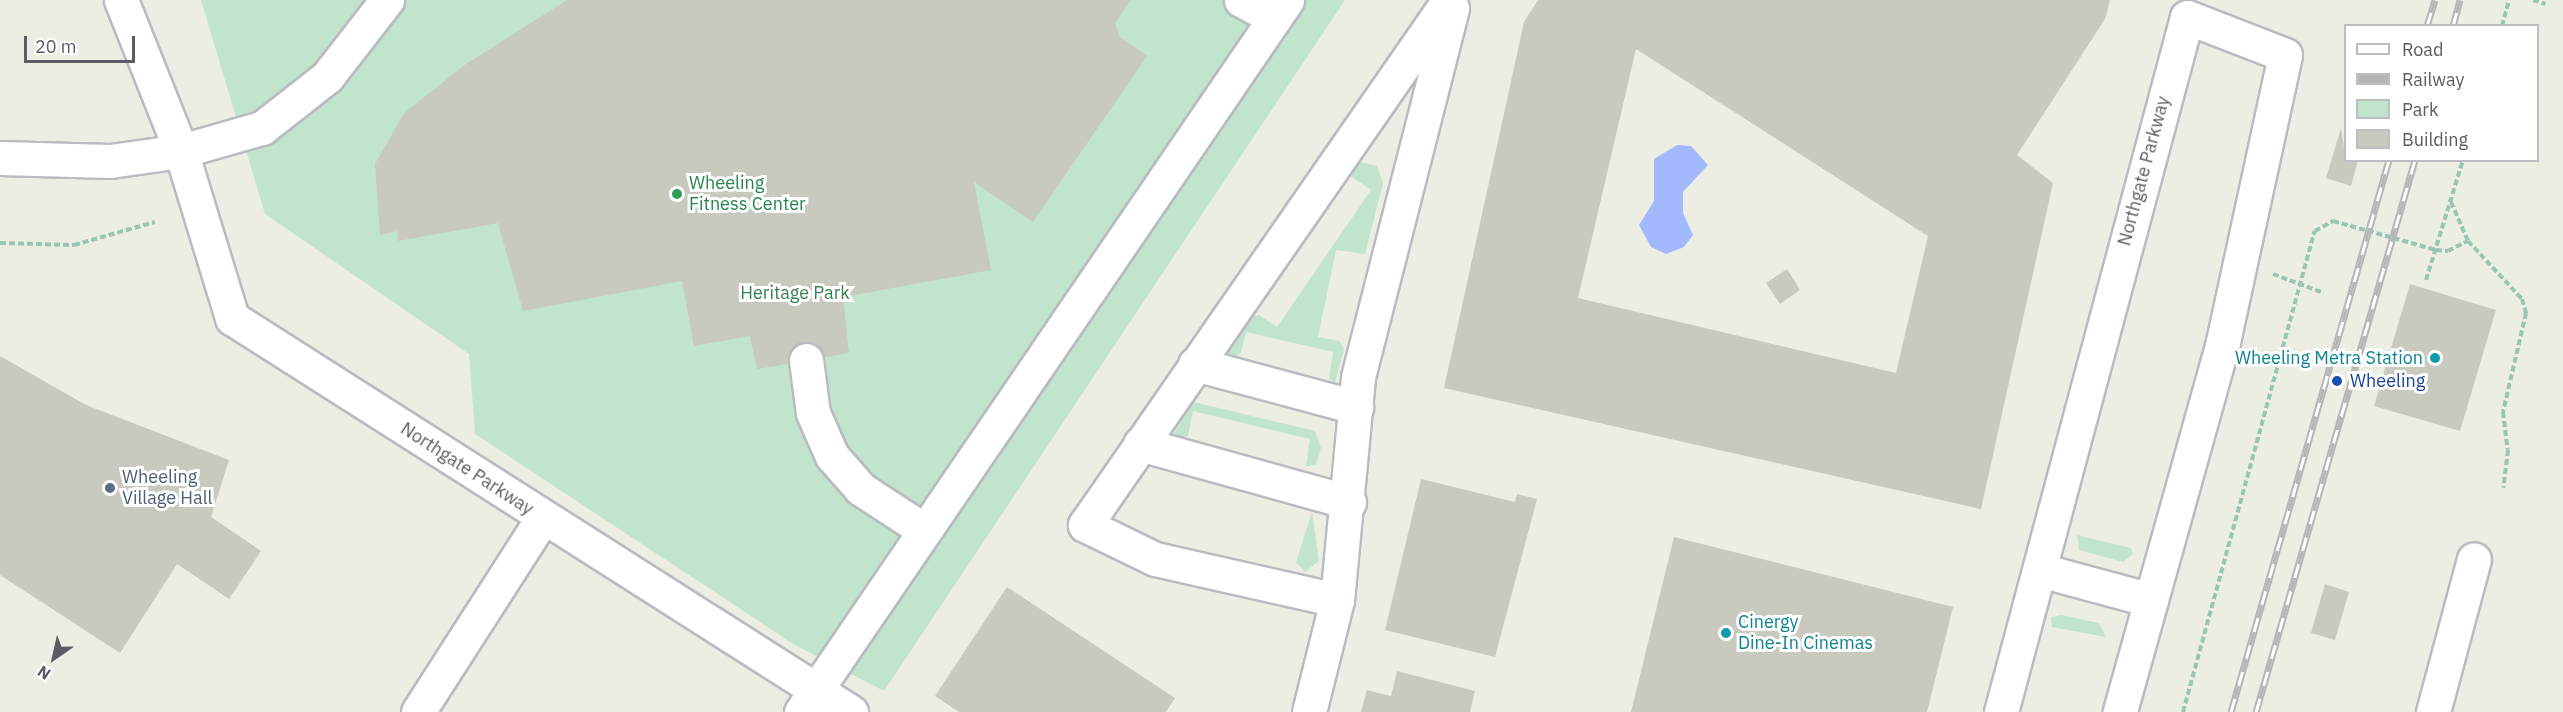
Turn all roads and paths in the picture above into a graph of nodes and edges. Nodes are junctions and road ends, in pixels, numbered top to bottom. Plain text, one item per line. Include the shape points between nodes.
1 (121, 0) edge
2 (387, 0) edge
3 (1241, 0) edge
4 (1449, 0) edge
5 (1454, 0) edge
6 (2509, 0) edge
7 (2533, 0) edge
8 (2545, 4) dead end
9 (1281, 9) edge
10 (2503, 24) edge
11 (181, 151) junction
12 (0, 158) edge
13 (2462, 162) edge
14 (2451, 202) junction
15 (155, 222) dead end
16 (2468, 241) junction
17 (0, 243) edge
18 (2436, 250) junction
19 (2283, 279) dead end
20 (2426, 280) dead end
21 (2301, 286) junction
22 (2324, 293) dead end
23 (806, 360) dead end
24 (1195, 364) junction
25 (1356, 407) junction
26 (1140, 444) junction
27 (2503, 488) dead end
28 (1349, 502) junction
29 (543, 518) junction
30 (924, 530) junction
31 (2474, 559) dead end
32 (2040, 570) junction
33 (1337, 600) junction
34 (2151, 600) junction
35 (808, 701) edge
36 (418, 712) edge
37 (850, 712) edge
38 (1309, 712) edge
39 (2001, 712) edge
40 (2120, 712) edge
41 (2183, 712) edge
42 (2433, 712) edge

1 - 11 street, Northgate Parkway
2 - 11 street via 327,77 262,128
3 - 9 street
4 - 24 street
5 - 25 street via 1358,377
6 - 10 path
7 - 8 path
9 - 30 street
11 - 12 street via 110,161
11 - 29 street, Northgate Parkway via 232,318
13 - 14 path
14 - 16 path
14 - 18 path
15 - 17 path via 74,245
16 - 18 path via 2448,251
16 - 27 path via 2522,299 2526,313 2503,412 2508,450
18 - 20 path
18 - 21 path via 2333,221 2315,231
19 - 21 path
21 - 22 path
21 - 41 path
23 - 30 street via 813,413 832,456 861,489
24 - 25 street
24 - 26 street
25 - 28 street
26 - 28 street
26 - 33 street via 1085,525 1155,559
28 - 33 street
29 - 35 street, Northgate Parkway
29 - 36 street
30 - 35 street
31 - 42 street
32 - 34 street
32 - 34 street, Northgate Parkway via 2187,17 2285,55 2223,342
32 - 39 street, Northgate Parkway
33 - 38 street
34 - 40 street
35 - 37 street, Northgate Parkway

